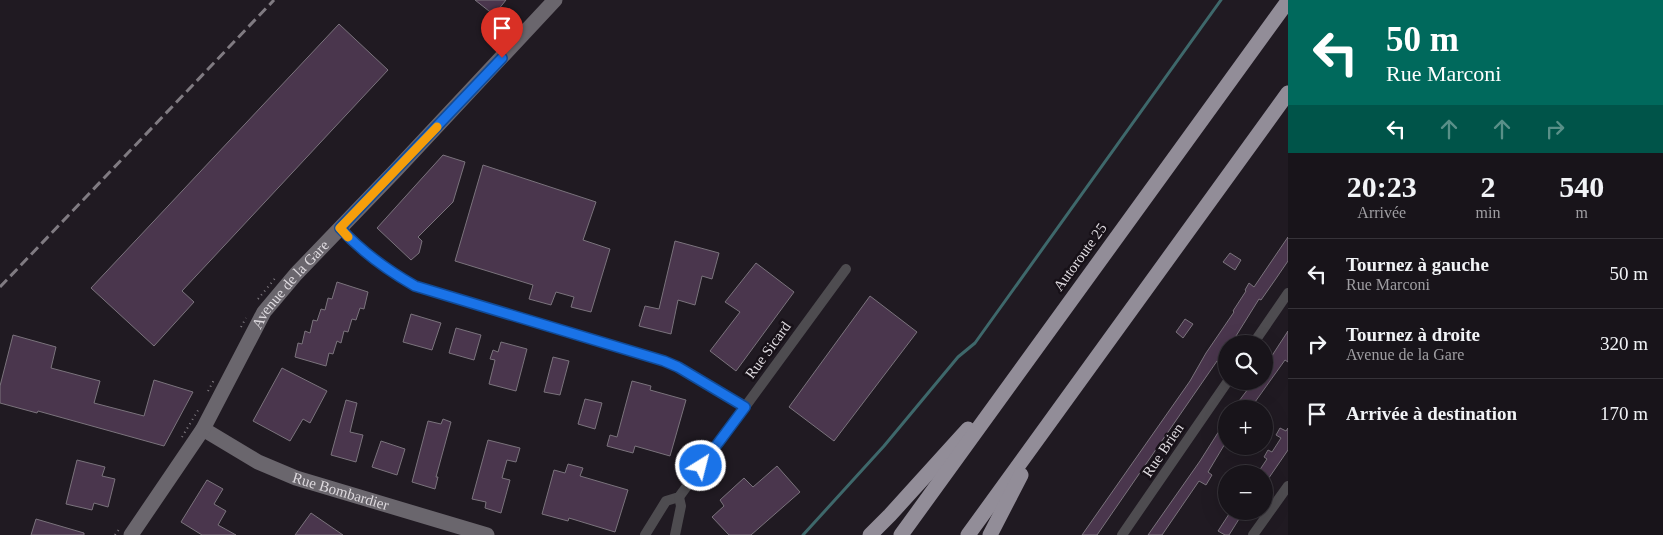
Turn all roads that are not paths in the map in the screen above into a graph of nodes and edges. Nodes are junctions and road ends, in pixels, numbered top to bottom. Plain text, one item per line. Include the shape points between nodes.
1 (555, 0) edge
2 (1288, 1) edge
3 (1288, 93) edge
4 (340, 228) junction
5 (846, 269) dead end
6 (1288, 293) edge
7 (1259, 335) edge
8 (1014, 378) junction
9 (1222, 390) edge
10 (745, 407) junction
11 (1046, 427) junction
12 (203, 429) junction
13 (1288, 486) edge
14 (679, 497) junction
15 (121, 534) edge
16 (487, 535) edge
17 (645, 535) edge
18 (675, 535) edge
19 (870, 535) edge
20 (901, 535) edge
21 (968, 535) edge
22 (990, 535) edge
23 (1122, 535) edge
24 (1253, 535) edge

1 - 4 street, Avenue de la Gare
2 - 8 highway, Autoroute 25
3 - 11 highway
4 - 10 street via 387,270 415,286 664,361
4 - 12 street, Avenue de la Gare via 264,312
5 - 10 street, Rue Sicard
6 - 7 street
8 - 19 highway
8 - 20 highway, Autoroute 25
9 - 23 street, Rue Brien
10 - 14 street, Rue Sicard
11 - 21 highway
11 - 22 highway
12 - 15 street, Avenue de la Gare
12 - 16 street, Rue Bombardier via 258,462 296,478
13 - 24 street
14 - 17 street, Rue Sicard via 666,501
14 - 18 street via 681,506

